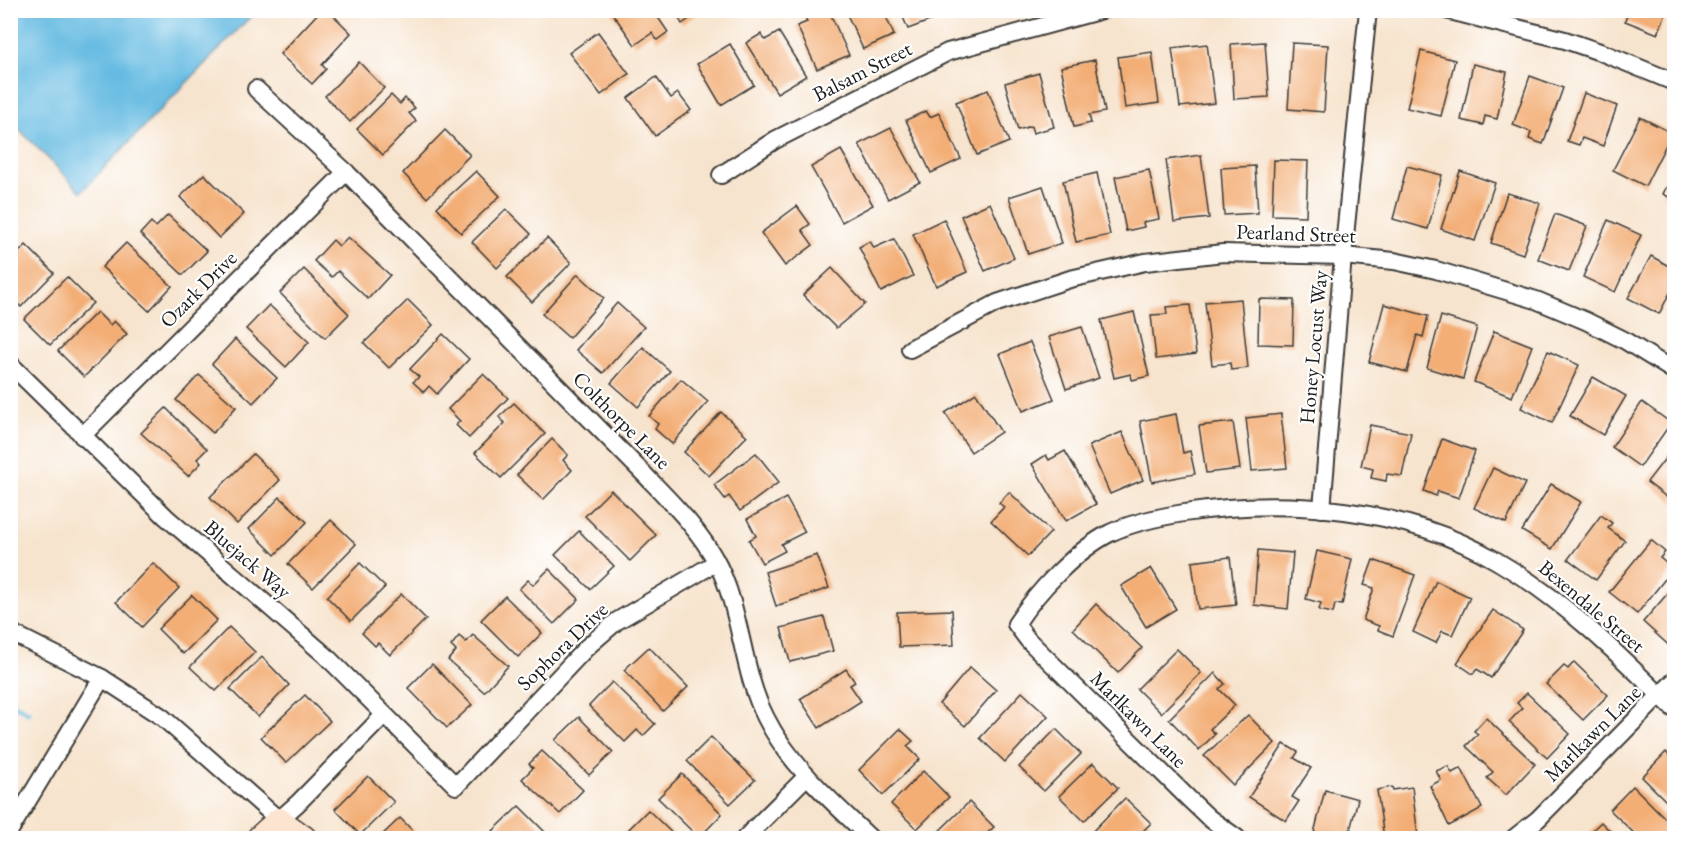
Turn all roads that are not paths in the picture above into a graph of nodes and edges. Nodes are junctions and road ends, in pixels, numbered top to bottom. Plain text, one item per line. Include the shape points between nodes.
1 (1102, 10) edge
2 (1368, 10) edge
3 (1446, 10) edge
4 (1674, 82) edge
5 (256, 89) dead end
6 (346, 172) junction
7 (721, 176) dead end
8 (1343, 256) junction
9 (910, 349) dead end
10 (10, 364) edge
11 (1674, 371) edge
12 (82, 436) junction
13 (1322, 508) junction
14 (717, 562) junction
15 (1016, 624) joint
16 (10, 632) edge
17 (102, 678) junction
18 (1674, 681) edge
19 (1660, 695) junction
20 (1674, 709) edge
21 (384, 715) junction
22 (807, 776) junction
23 (456, 786) joint
24 (279, 820) junction
25 (10, 830) edge
26 (259, 838) edge
27 (304, 838) edge
28 (745, 838) edge
29 (870, 838) edge
30 (1237, 838) edge
31 (1514, 838) edge

1 - 7 street, Balsam Street via 948,52 774,140
2 - 8 street, Honey Locust Way
3 - 4 street via 1566,40
5 - 6 street, Colthorpe Lane
6 - 12 street, Ozark Drive
6 - 14 street, Colthorpe Lane via 645,475 691,524
8 - 9 street, Pearland Street via 1223,252 1145,262 1070,279 997,303
8 - 11 street, Pearland Street via 1436,270 1536,300 1624,340
8 - 13 street, Honey Locust Way
10 - 12 street, Bluejack Way
12 - 21 street, Bluejack Way via 166,517 325,655
13 - 15 street, Bexendale Street via 1236,506 1130,525 1108,534 1075,558
13 - 19 street, Bexendale Street via 1424,530 1496,560 1571,611
14 - 22 street, Colthorpe Lane via 766,718
14 - 23 street, Sophora Drive via 617,621 587,647
15 - 30 street, Marlkawn Lane via 1189,799
16 - 17 street
17 - 24 street via 162,717
17 - 25 street
18 - 19 street, Marlkawn Lane
19 - 20 street, Bexendale Street
19 - 31 street, Marlkawn Lane via 1538,819
21 - 23 street, Bluejack Way
21 - 24 street
22 - 28 street
22 - 29 street, Colthorpe Lane
24 - 26 street
24 - 27 street

